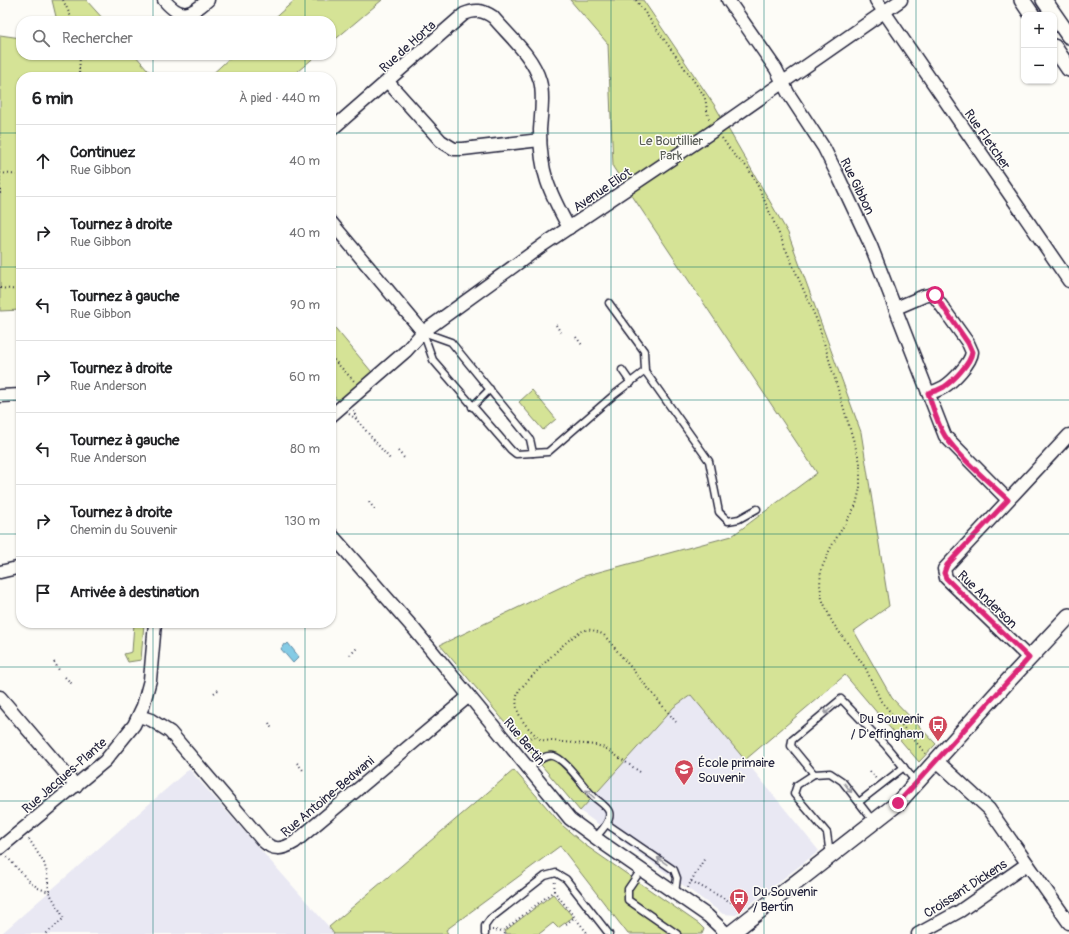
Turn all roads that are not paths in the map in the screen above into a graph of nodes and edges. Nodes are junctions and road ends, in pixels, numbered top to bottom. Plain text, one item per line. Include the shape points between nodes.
1 (164, 0) edge
2 (208, 0) edge
3 (728, 0) edge
4 (876, 0) edge
5 (901, 0) edge
6 (1022, 0) edge
7 (1044, 0) edge
8 (884, 12) junction
9 (1030, 12) edge
10 (1069, 36) edge
11 (1055, 48) edge
12 (1069, 69) edge
13 (388, 82) junction
14 (783, 82) junction
15 (336, 126) edge
16 (540, 140) junction
17 (336, 228) edge
18 (569, 228) junction
19 (1069, 281) edge
20 (609, 303) dead end
21 (896, 308) junction
22 (423, 332) junction
23 (622, 370) dead end
24 (645, 371) junction
25 (630, 383) junction
26 (490, 389) junction
27 (928, 393) junction
28 (16, 395) edge
29 (0, 396) edge
30 (472, 407) junction
31 (336, 412) edge
32 (1069, 435) edge
33 (533, 453) junction
34 (1008, 500) junction
35 (757, 509) dead end
36 (336, 540) edge
37 (16, 568) edge
38 (0, 572) edge
39 (1069, 616) edge
40 (155, 628) edge
41 (1029, 658) junction
42 (469, 696) junction
43 (0, 697) edge
44 (139, 716) junction
45 (932, 757) junction
46 (904, 767) junction
47 (529, 768) junction
48 (814, 774) junction
49 (916, 782) junction
50 (76, 786) junction
51 (859, 802) junction
52 (874, 822) junction
53 (607, 824) junction
54 (595, 838) junction
55 (4, 852) edge
56 (830, 857) junction
57 (1027, 864) junction
58 (641, 870) junction
59 (675, 893) junction
60 (1069, 924) edge
61 (485, 934) edge
62 (609, 934) edge
63 (676, 934) edge
64 (726, 934) edge
65 (730, 934) edge
66 (918, 934) edge

1 - 2 street via 180,14 196,11
3 - 14 street, Rue Gibbon
4 - 8 street, Rue Fletcher
5 - 8 street, Avenue Eliot
6 - 9 street
7 - 10 street
8 - 14 street, Avenue Eliot
8 - 19 street, Rue Fletcher
11 - 12 street
13 - 15 street, Rue de Horta
13 - 16 street via 441,141 454,149
13 - 16 street, Rue de Horta via 464,14 478,10 486,13 493,17 526,55 537,72 541,82
14 - 18 street, Avenue Eliot
14 - 21 street, Rue Gibbon via 824,148 845,190
16 - 18 street, Rue de Horta via 542,168 547,185
17 - 22 street
18 - 22 street, Avenue Eliot
20 - 24 lane via 644,351
21 - 27 street, Rue Gibbon
21 - 27 street via 933,294 972,352 970,361 944,387
22 - 26 lane via 451,342
22 - 30 lane via 433,360
22 - 31 street, Avenue Eliot via 406,351
23 - 25 lane
24 - 25 lane
24 - 35 lane via 709,461 718,512 728,521 739,520
25 - 33 lane via 548,452
26 - 30 lane
26 - 33 lane via 501,406 530,439
27 - 34 street, Rue Gibbon via 945,436
28 - 29 street
30 - 33 lane via 516,454
32 - 34 street, Rue Anderson
34 - 41 street, Rue Anderson via 947,565 944,573 959,591
36 - 42 street, Rue Bertin
37 - 38 street
39 - 41 street
40 - 44 street, Rue Jacques-Plante via 150,680
41 - 45 street
42 - 44 street, Rue Antoine-Bedwani via 295,842 286,848 278,849 269,847 262,840 170,732
42 - 47 street, Rue Bertin
43 - 50 street
44 - 50 street, Rue Jacques-Plante via 110,756
45 - 49 street
45 - 57 street via 986,805
46 -> 48 lane via 841,699 792,740 791,746
46 - 49 lane
46 - 51 lane
53 -> 47 lane via 609,812 606,807 584,788 561,760 553,756 545,757
47 - 54 street, Rue Bertin via 570,819
48 -> 51 lane via 830,772 842,781
48 - 56 lane via 797,785 794,794 827,833
49 - 52 street via 898,803
50 - 55 street, Rue Jacques-Plante
51 - 52 lane
52 - 56 street
53 - 54 lane
59 -> 53 lane via 674,870
54 - 58 street, Rue Bertin
56 - 65 street
57 - 60 street
57 - 66 street, Croissant Dickens via 960,911
58 - 59 street, Rue Bertin
58 - 63 lane via 628,889 628,900
59 - 64 street, Rue Bertin via 708,916
61 - 62 lane via 485,926 490,919 545,876 556,873 566,879

